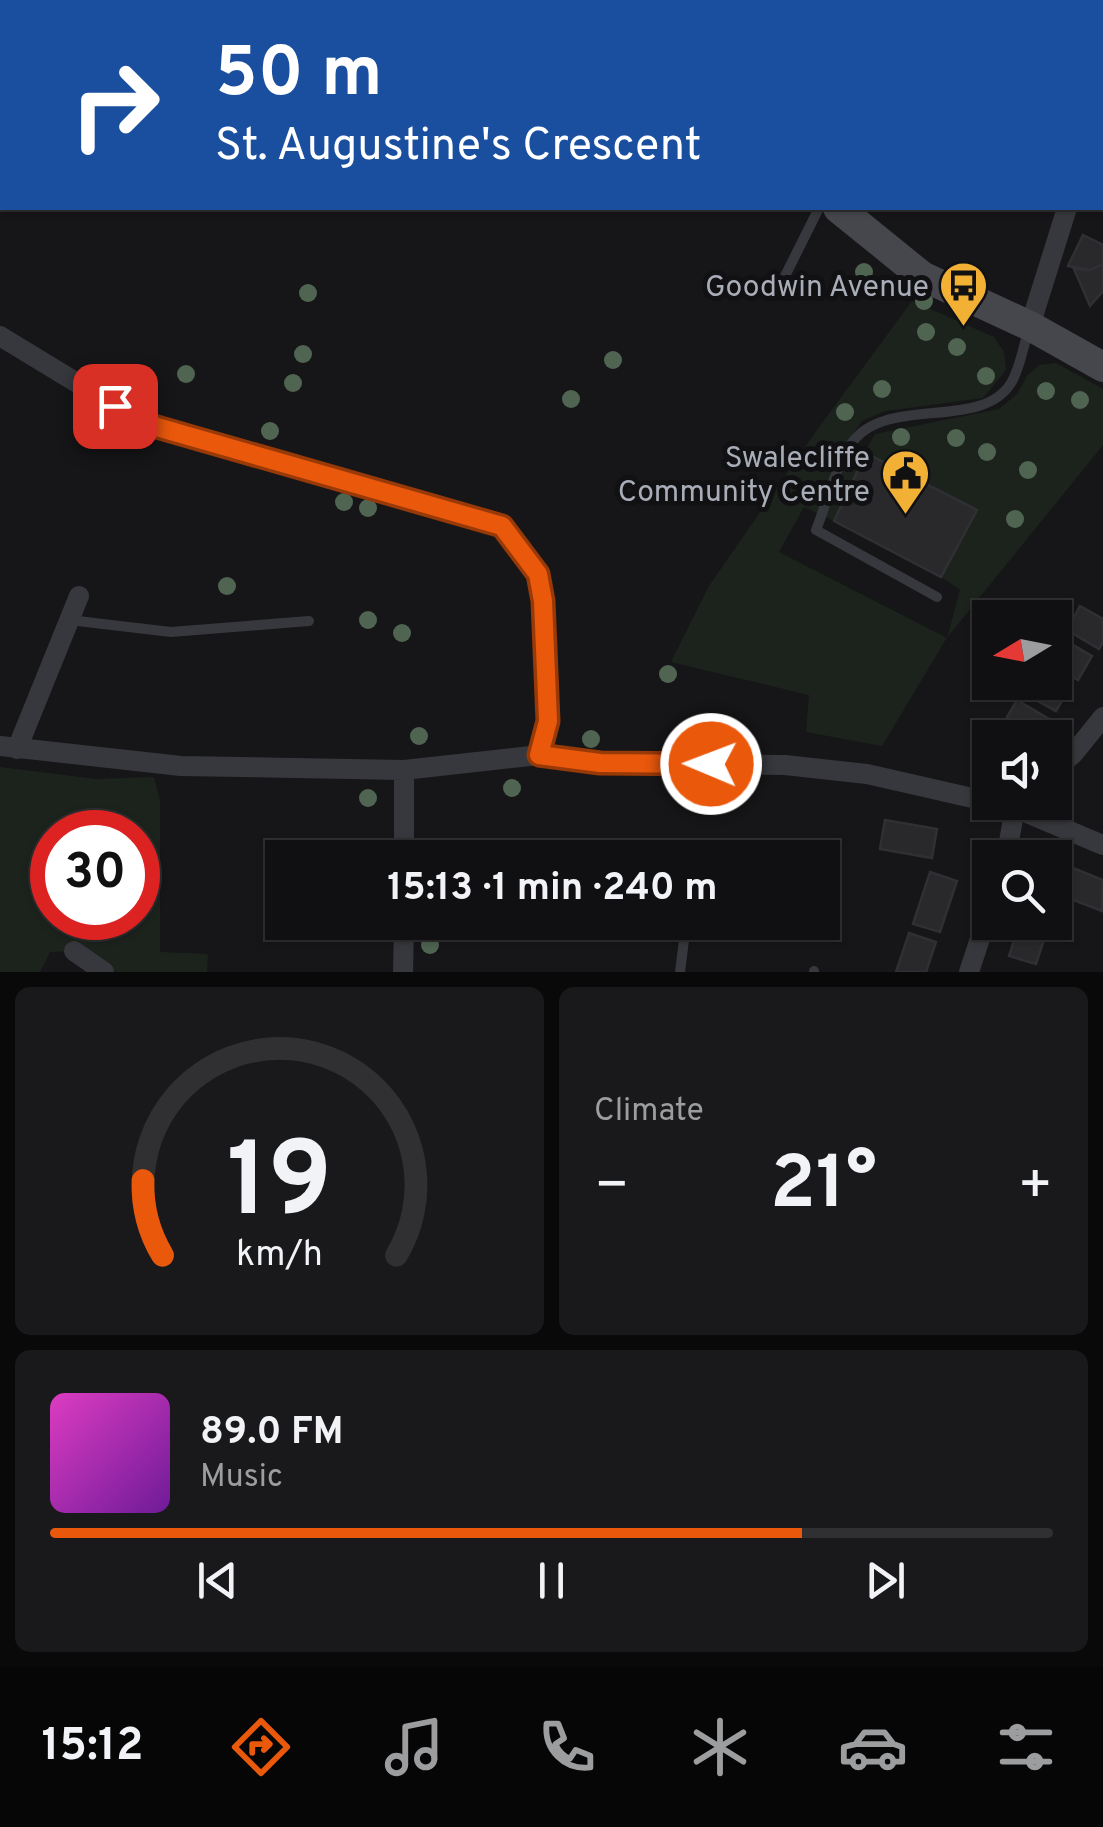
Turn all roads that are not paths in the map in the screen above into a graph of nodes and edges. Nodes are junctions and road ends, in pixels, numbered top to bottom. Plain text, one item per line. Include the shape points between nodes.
1 (818, 210) edge
2 (840, 210) edge
3 (1066, 210) edge
4 (792, 296) dead end
5 (1030, 326) junction
6 (0, 336) edge
7 (1103, 367) edge
8 (79, 596) dead end
9 (937, 597) dead end
10 (68, 620) junction
11 (309, 620) dead end
12 (1103, 717) edge
13 (8, 748) edge
14 (539, 755) junction
15 (1072, 755) edge
16 (404, 770) junction
17 (972, 798) edge
18 (1044, 820) edge
19 (404, 840) edge
20 (1103, 844) edge
21 (404, 940) edge
22 (684, 940) edge
23 (980, 940) edge
24 (74, 951) dead end
25 (104, 972) edge
26 (403, 972) edge
27 (680, 972) edge
28 (969, 972) edge

1 - 4 lane via 783,280
2 - 5 main road via 922,276
3 - 5 street
5 - 7 main road
5 - 9 lane via 1011,383 992,401 892,418 851,444 816,530
6 - 14 street via 143,423 502,526 538,574 543,601 548,721
8 - 10 street
10 - 11 lane via 171,632
10 - 13 street
12 - 15 street
13 - 16 street via 182,766
14 - 16 street
14 - 17 street via 600,763 786,765 867,774
16 - 19 street
18 - 20 street
21 - 26 street
22 - 27 lane
23 - 28 street
24 - 25 street

